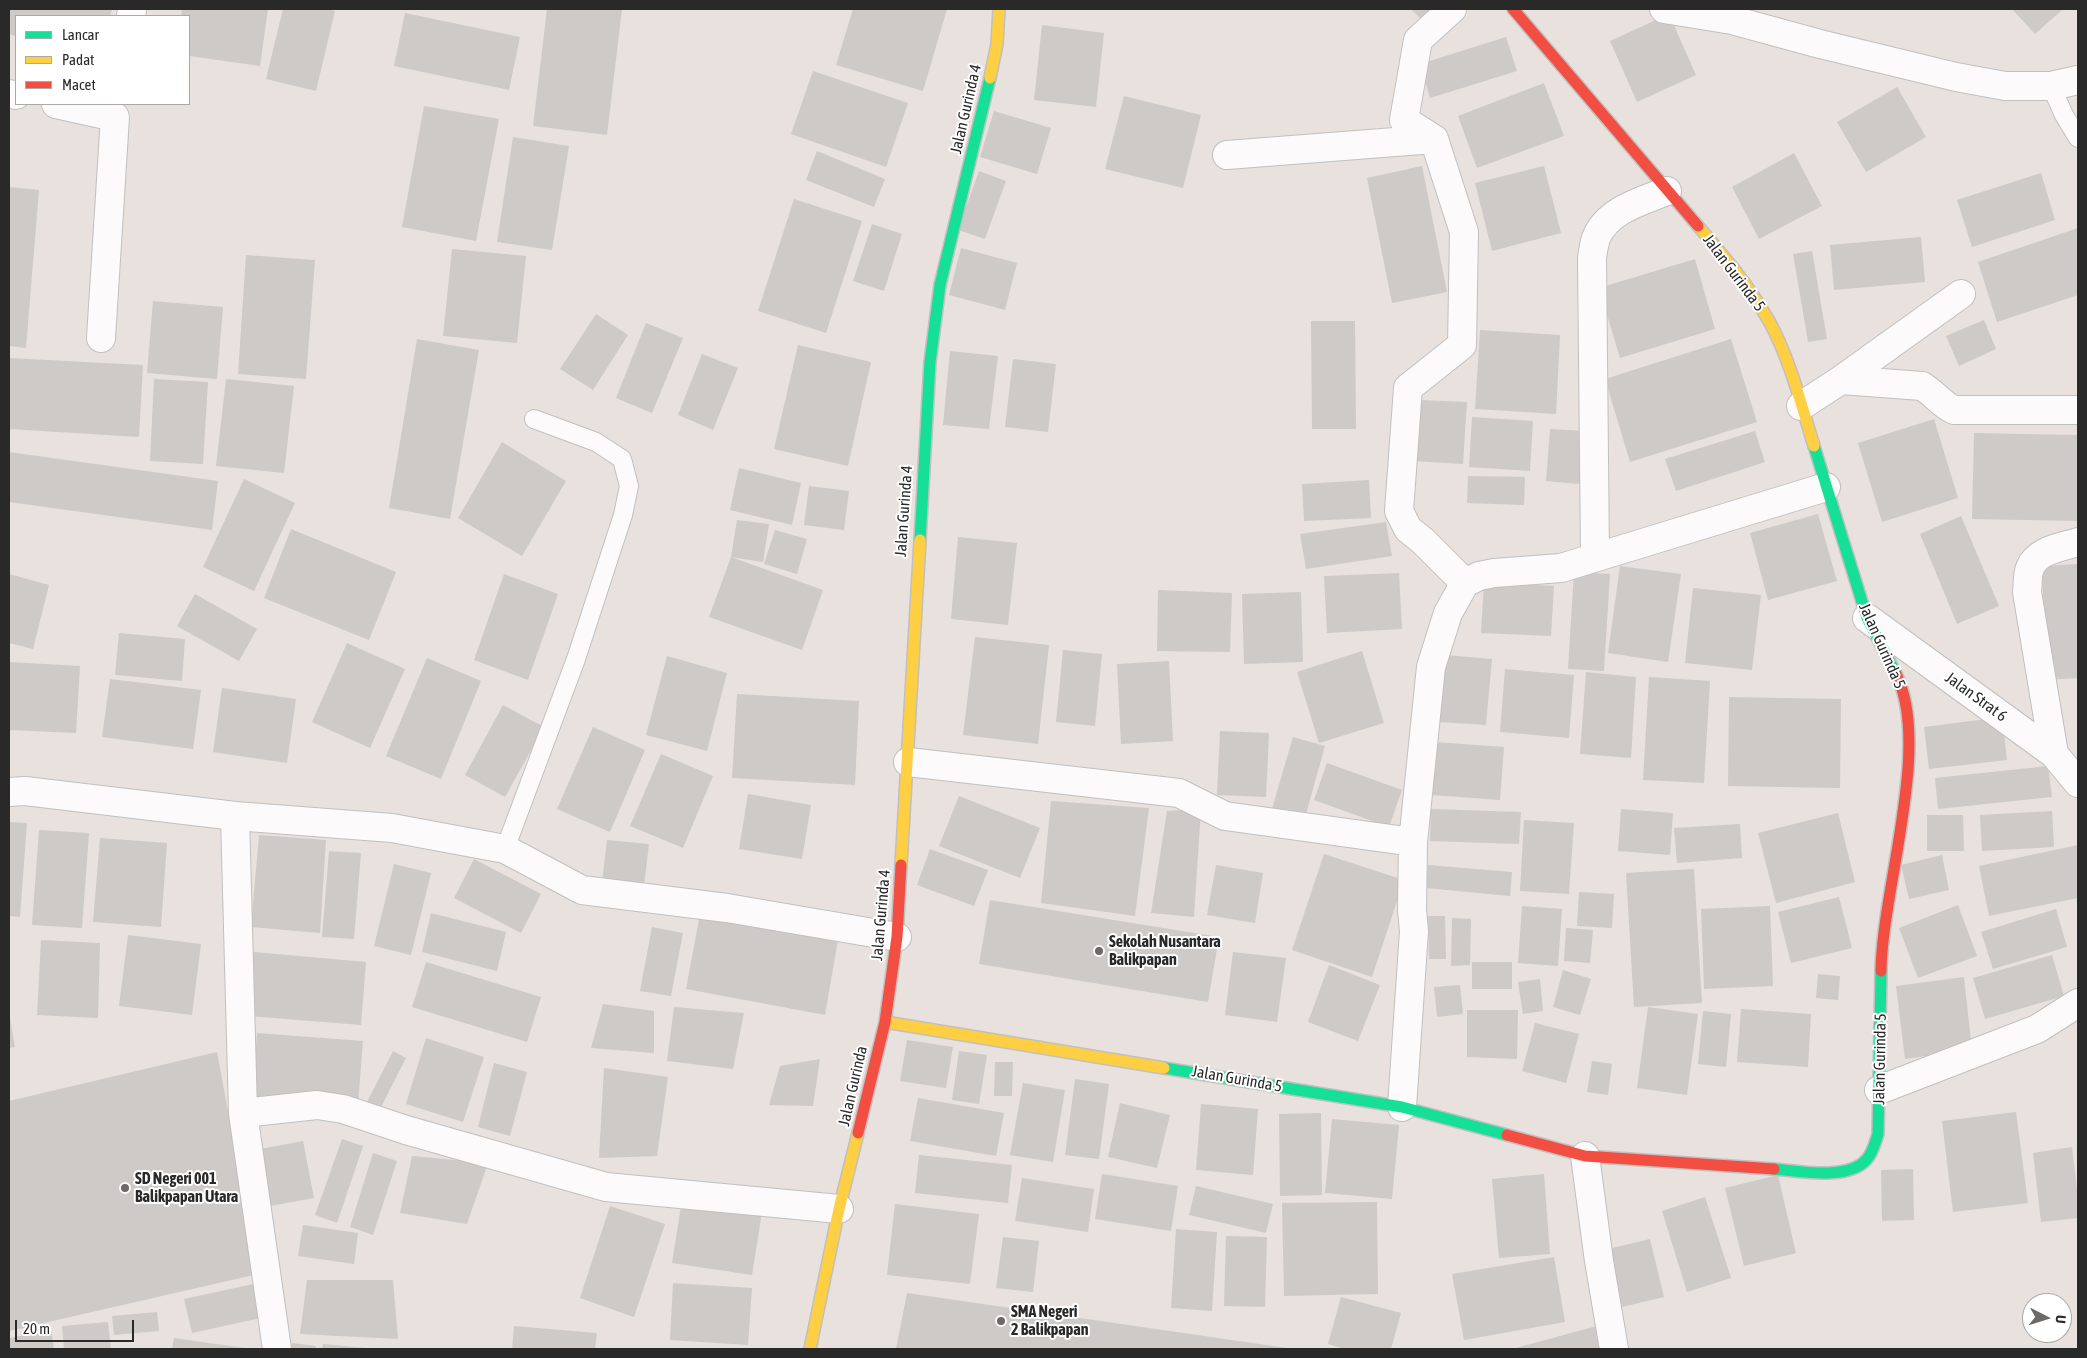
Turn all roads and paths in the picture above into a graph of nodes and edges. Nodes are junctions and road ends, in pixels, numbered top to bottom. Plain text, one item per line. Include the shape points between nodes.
1 (998, 9) edge
2 (1452, 9) edge
3 (1513, 9) edge
4 (1664, 9) edge
5 (2078, 80) edge
6 (2051, 86) junction
7 (66, 105) edge
8 (116, 110) edge
9 (2078, 138) edge
10 (1434, 139) junction
11 (1227, 155) dead end
12 (1667, 191) junction
13 (1961, 294) dead end
14 (101, 338) dead end
15 (1841, 380) junction
16 (1801, 406) junction
17 (2078, 410) edge
18 (534, 419) dead end
19 (1826, 487) junction
20 (2078, 542) edge
21 (1595, 556) junction
22 (1466, 583) junction
23 (1867, 618) junction
24 (2054, 754) junction
25 (908, 762) junction
26 (2078, 783) edge
27 (9, 792) edge
28 (235, 816) junction
29 (1413, 842) junction
30 (505, 848) junction
31 (896, 937) junction
32 (2078, 1003) edge
33 (885, 1022) junction
34 (1879, 1090) junction
35 (1402, 1107) junction
36 (243, 1114) junction
37 (1585, 1156) junction
38 (839, 1209) junction
39 (277, 1349) edge
40 (810, 1349) edge
41 (1614, 1349) edge

1 - 25 street, Jalan Gurinda 4 via 997,44 940,285 932,346 918,543
2 - 10 street via 1418,40 1404,120
3 - 12 street, Jalan Gurinda 5
4 - 6 street via 1732,20 1956,77 2005,86
5 - 6 street
6 - 9 lane
7 - 8 street
8 - 14 street
10 - 11 street
10 - 22 street via 1464,232 1462,345 1408,388 1399,511 1408,529
12 - 16 street, Jalan Gurinda 5 via 1738,273 1769,321 1791,370
12 - 21 street via 1623,209 1606,221 1596,238 1592,258
13 - 15 street
15 - 16 street
15 - 17 street via 1922,386 1954,410
16 - 19 street, Jalan Gurinda 5
18 - 30 lane via 596,442 622,459 629,486 623,515 576,659
19 - 21 street
19 - 23 street, Jalan Gurinda 5
20 - 24 street via 2036,558 2028,579 2027,592
21 - 22 street via 1561,568 1494,573 1478,576
22 - 29 street via 1448,613 1430,667
23 - 24 street, Jalan Strat 6
23 - 34 street, Jalan Gurinda 5 via 1899,680 1907,707 1909,732 1906,787 1881,942
24 - 26 street, Jalan Strat 6
25 - 29 street via 1179,793 1225,816
25 - 31 street, Jalan Gurinda 4
27 - 28 street via 25,791
28 - 30 street via 392,828
28 - 36 street
29 - 35 street via 1414,931
30 - 31 street via 582,890 727,908
31 - 33 street, Jalan Gurinda 4
32 - 34 street via 2037,1029
33 - 35 street, Jalan Gurinda 5
33 - 38 street, Jalan Gurinda
34 - 37 street, Jalan Gurinda 5 via 1878,1134 1874,1151 1865,1163 1848,1171 1826,1173
35 - 37 street, Jalan Gurinda 5
36 - 38 street via 317,1105 343,1109 606,1187
36 - 39 street
37 - 41 street
38 - 40 street

